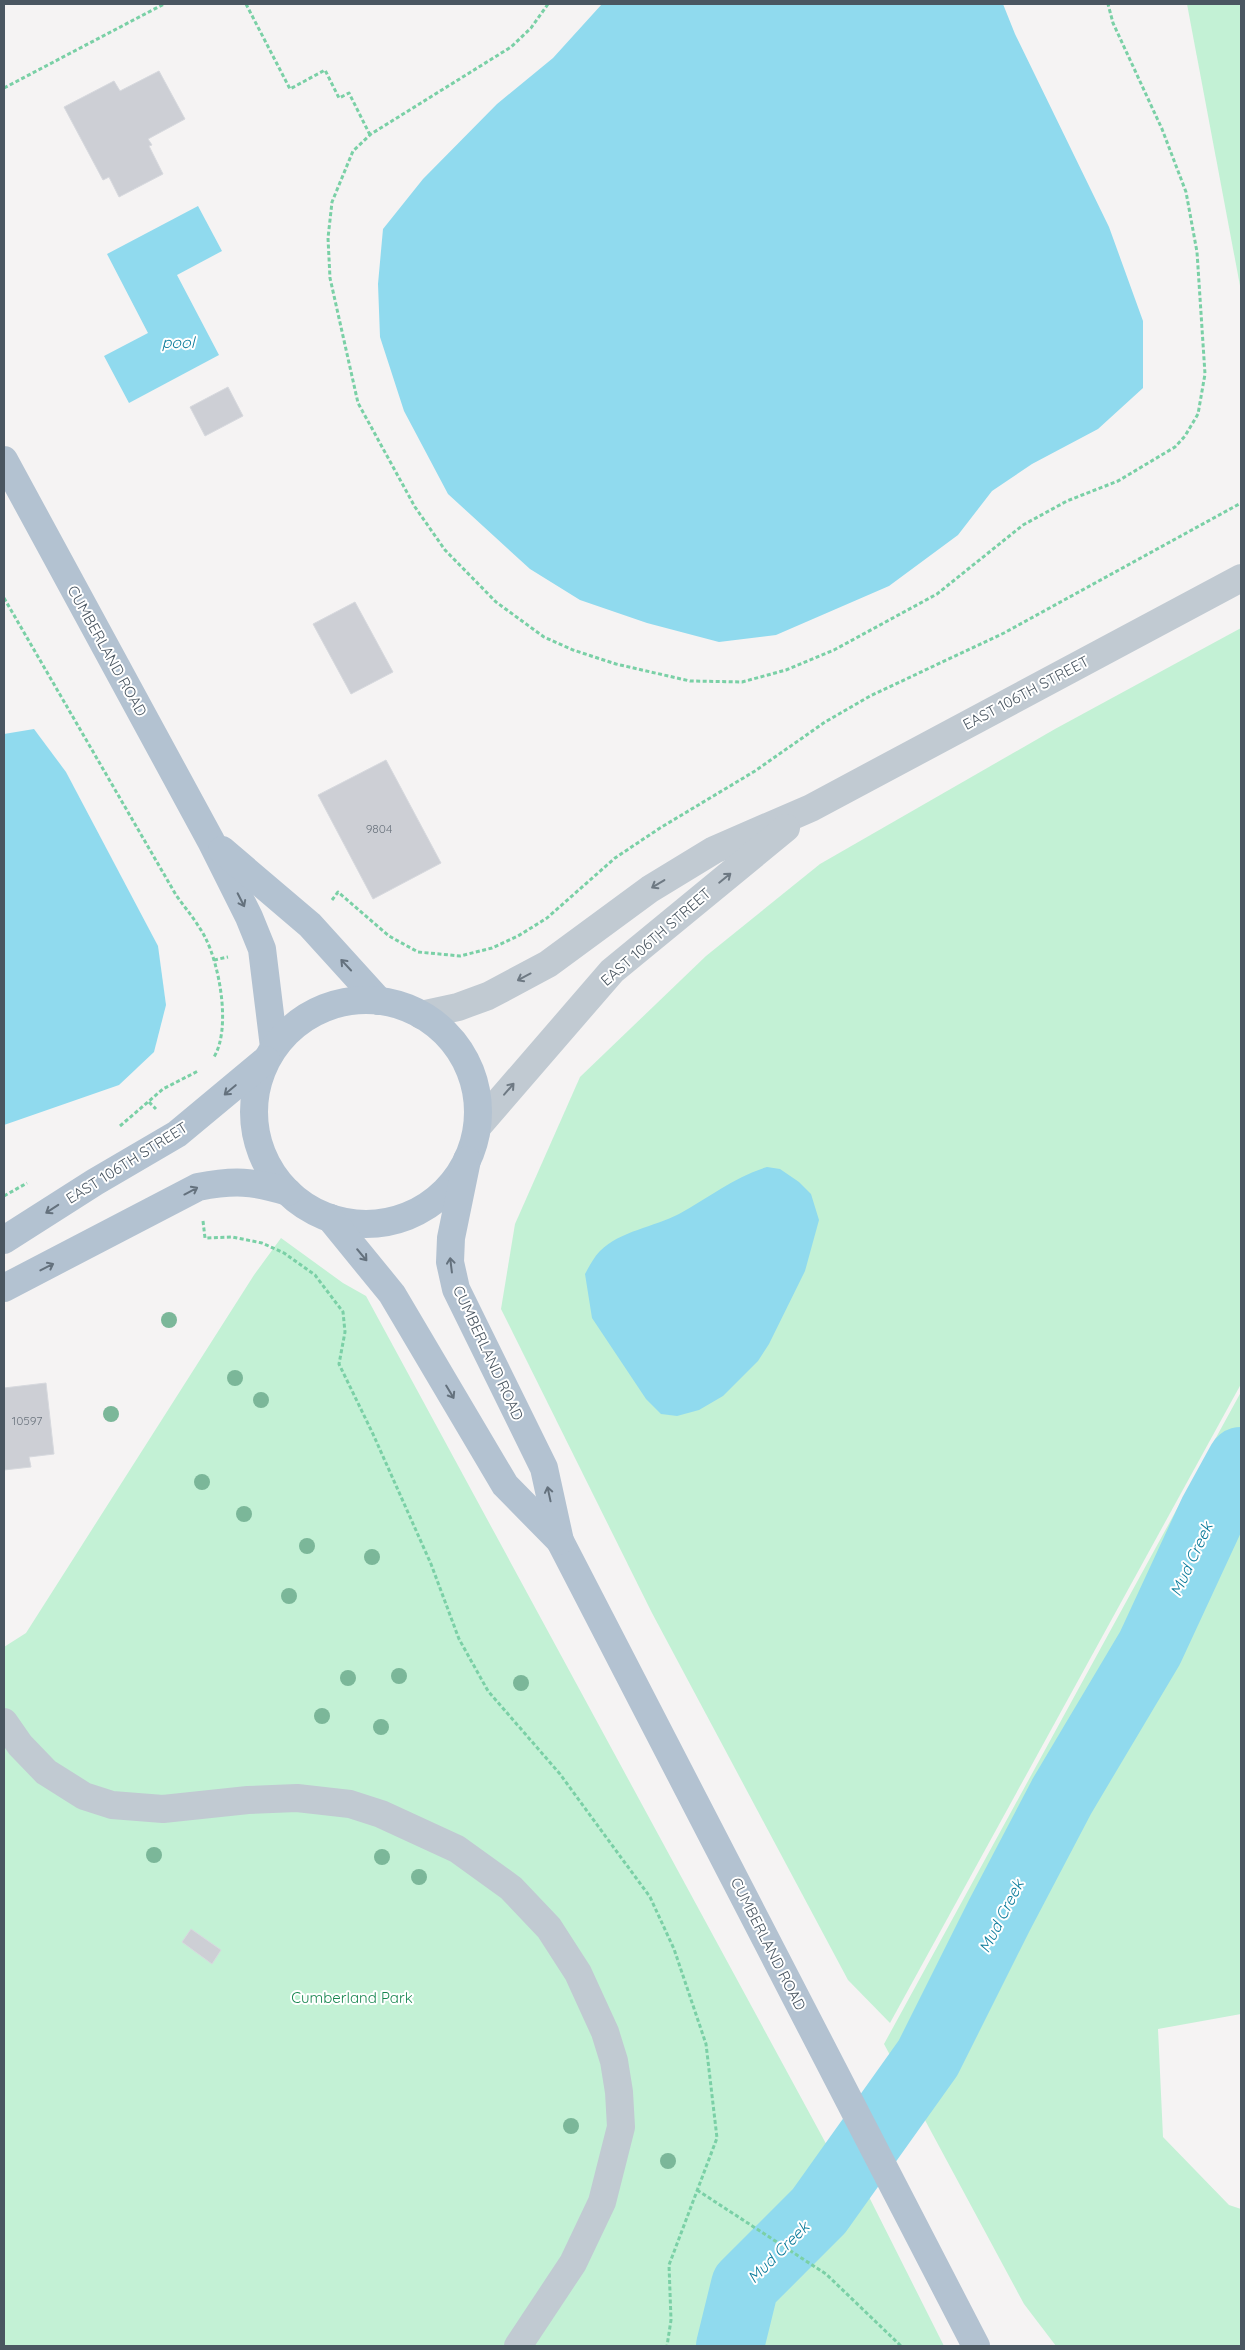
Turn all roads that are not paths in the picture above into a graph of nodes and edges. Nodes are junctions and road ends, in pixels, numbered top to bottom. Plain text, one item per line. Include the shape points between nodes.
1 (4, 460) edge
2 (1241, 578) edge
3 (811, 808) junction
4 (211, 841) junction
5 (379, 1000) junction
6 (421, 1015) junction
7 (271, 1053) junction
8 (478, 1126) junction
9 (467, 1160) junction
10 (288, 1192) junction
11 (330, 1218) junction
12 (4, 1240) edge
13 (4, 1288) edge
14 (560, 1541) junction
15 (4, 1722) edge
16 (518, 2346) edge
17 (976, 2346) edge

1 - 4 main road, CUMBERLAND ROAD
2 - 3 street, EAST 106TH STREET
3 -> 6 street, EAST 106TH STREET via 714,850 650,889 548,964 488,996
8 -> 3 street, EAST 106TH STREET via 612,971
5 -> 4 main road, CUMBERLAND ROAD via 310,925
4 -> 7 main road, CUMBERLAND ROAD via 262,949
5 - 6 main road, EAST 106TH STREET via 404,1006
5 - 7 main road, EAST 106TH STREET via 349,1001 320,1010 295,1026
6 - 8 main road, EAST 106TH STREET via 450,1038 468,1064 477,1094
7 - 10 main road via 258,1081 255,1129 268,1167
7 -> 12 main road, EAST 106TH STREET via 177,1134
8 - 9 main road, EAST 106TH STREET
9 - 11 main road via 449,1187 424,1208 394,1220 362,1224
14 -> 9 main road, CUMBERLAND ROAD via 544,1468 456,1289 450,1262 451,1238
10 - 11 main road via 307,1208
13 -> 10 main road via 198,1187 224,1182 259,1183
11 -> 14 main road, CUMBERLAND ROAD via 392,1294 505,1485
14 - 17 main road, CUMBERLAND ROAD
15 - 16 street via 20,1745 46,1772 84,1796 112,1804 163,1809 297,1798 350,1804 381,1814 457,1849 511,1888 549,1928 578,1973 605,2032 614,2061 621,2127 602,2202 585,2239 573,2264

